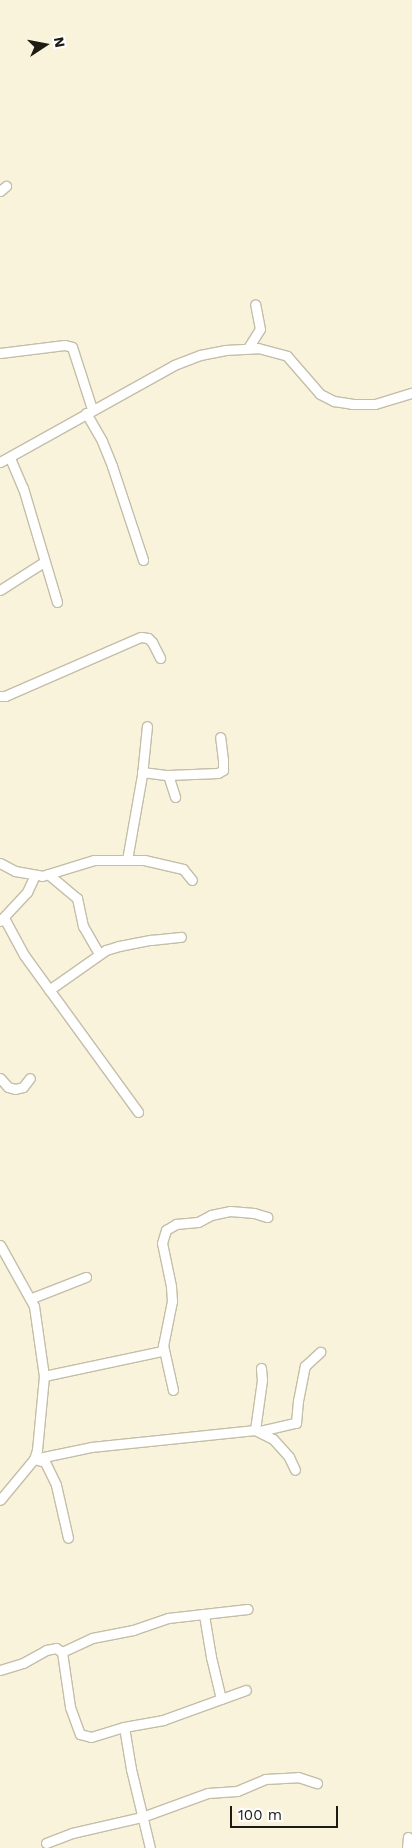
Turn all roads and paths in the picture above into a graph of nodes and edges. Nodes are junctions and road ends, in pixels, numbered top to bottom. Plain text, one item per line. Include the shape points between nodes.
1 (255, 304) dead end
2 (248, 348) junction
3 (0, 353) edge
4 (412, 393) edge
5 (89, 411) junction
6 (10, 458) junction
7 (0, 462) edge
8 (143, 560) dead end
9 (44, 562) junction
10 (0, 590) edge
11 (57, 602) dead end
12 (160, 658) dead end
13 (0, 696) edge
14 (146, 726) dead end
15 (220, 736) dead end
16 (142, 772) junction
17 (168, 775) junction
18 (175, 797) dead end
19 (127, 860) junction
20 (0, 863) edge
21 (48, 874) junction
22 (35, 875) junction
23 (192, 880) dead end
24 (2, 920) edge
25 (181, 937) dead end
26 (99, 954) junction
27 (49, 990) junction
28 (0, 1078) edge
29 (30, 1078) dead end
30 (138, 1112) dead end
31 (267, 1217) dead end
32 (0, 1245) edge
33 (86, 1277) dead end
34 (32, 1298) junction
35 (162, 1342) junction
36 (320, 1352) dead end
37 (261, 1368) dead end
38 (44, 1376) junction
39 (173, 1390) dead end
40 (258, 1431) junction
41 (34, 1459) junction
42 (295, 1470) dead end
43 (0, 1500) edge
44 (68, 1538) dead end
45 (247, 1608) dead end
46 (204, 1615) junction
47 (62, 1652) junction
48 (0, 1670) edge
49 (246, 1690) dead end
50 (221, 1699) junction
51 (124, 1727) junction
52 (316, 1782) dead end
53 (142, 1817) junction
54 (408, 1838) dead end
55 (46, 1842) dead end
56 (150, 1848) edge
57 (407, 1848) edge

1 - 2 street via 260,330
2 - 4 street via 271,350 287,356 320,394 334,401 375,404
2 - 5 street via 187,359
3 - 5 street via 65,345 72,347
5 - 6 street
5 - 8 street via 112,466
6 - 7 street
6 - 9 street via 23,488
9 - 10 street
9 - 11 street
12 - 13 street via 152,642 141,637
14 - 16 street
15 - 17 street via 223,760 222,770 218,773
16 - 17 street
16 - 19 street
17 - 18 street
19 - 21 street via 94,860
19 - 23 street via 173,865 183,869
20 - 22 street via 15,871
21 - 22 street
21 - 26 street via 77,898 84,926
22 - 24 street via 27,892
24 - 27 street
25 - 26 street via 119,946
26 - 27 street
27 - 30 street
28 - 29 street via 8,1087 15,1089 24,1087
31 - 35 street via 230,1211 198,1222 176,1224 166,1230 162,1243 172,1301
32 - 34 street
33 - 34 street
34 - 38 street
35 - 38 street via 162,1351
35 - 39 street
36 - 40 street via 305,1366 296,1423
37 - 40 street
38 - 41 street
40 - 41 street via 91,1447
40 - 42 street via 278,1445
41 - 43 street
41 - 44 street via 45,1462 56,1485
45 - 46 street
46 - 47 street via 149,1622 132,1630 92,1638
46 - 50 street
47 - 48 street via 56,1648 46,1650 23,1663
47 - 51 street via 70,1707 80,1734 91,1737
49 - 50 street
50 - 51 street via 163,1720
51 - 53 street
52 - 53 street via 298,1778 265,1779 234,1792 208,1793
53 - 55 street
53 - 56 street
54 - 57 street

